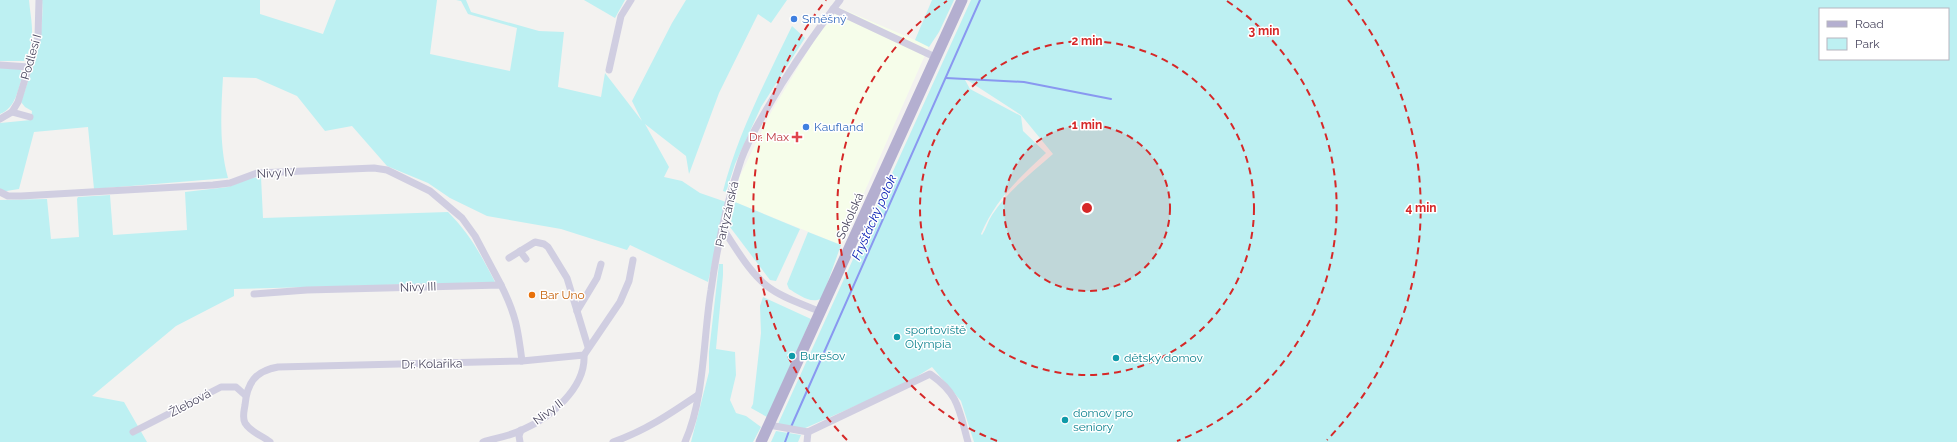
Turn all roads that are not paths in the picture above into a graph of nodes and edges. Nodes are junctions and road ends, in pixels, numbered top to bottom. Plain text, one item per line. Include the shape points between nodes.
1 (39, 0) edge
2 (631, 0) edge
3 (840, 0) edge
4 (962, 0) edge
5 (833, 9) junction
6 (935, 57) junction
7 (0, 65) edge
8 (29, 67) junction
9 (609, 70) dead end
10 (12, 112) junction
11 (30, 117) dead end
12 (0, 119) edge
13 (0, 192) edge
14 (723, 229) junction
15 (520, 251) junction
16 (508, 258) dead end
17 (526, 259) dead end
18 (633, 260) dead end
19 (601, 264) dead end
20 (501, 285) junction
21 (254, 294) dead end
22 (577, 311) junction
23 (821, 312) junction
24 (588, 347) junction
25 (584, 355) junction
26 (522, 361) junction
27 (698, 395) junction
28 (245, 396) junction
29 (774, 427) junction
30 (521, 430) junction
31 (133, 432) dead end
32 (805, 432) junction
33 (270, 442) edge
34 (483, 442) edge
35 (520, 442) edge
36 (613, 442) edge
37 (685, 442) edge
38 (761, 442) edge
39 (807, 442) edge
40 (968, 442) edge

1 - 8 street, Podlesí I via 38,33
2 - 9 street via 621,16
3 - 5 street, Partyzánská
4 - 6 main road, Sokolská
5 - 6 street
5 - 14 street, Partyzánská via 805,47 759,122 742,159
6 - 23 main road, Sokolská
7 - 8 street
8 - 10 street, Podlesí I via 18,102
10 - 11 street
10 - 12 street
13 - 20 street, Nivy IV via 8,196 21,196 205,186 226,184 257,173 384,169 430,191 462,218 475,236
14 - 23 street via 765,284
14 - 27 street, Partyzánská via 711,289
15 - 16 street
15 - 17 street
15 - 22 street via 536,242 548,247 567,278
18 - 24 street via 629,281 620,302 609,321
19 - 22 street via 597,278
20 - 21 street, Nivy III
20 - 26 street via 518,324
22 - 24 street
23 - 29 main road, Sokolská
24 - 25 street
25 - 26 street, Dr. Kolaříka
25 - 30 street, Nivy II via 583,372 569,395 536,423
26 - 28 street, Dr. Kolaříka via 278,367 264,370 255,378
27 - 36 street via 659,422
27 - 37 street, Partyzánská
28 - 31 street, Žlebová via 236,387 221,387
28 - 33 street, Dr. Kolaříka via 244,421 252,431
29 - 32 street
29 - 38 main road, Sokolská
30 - 34 street, Nivy II
30 - 35 street
32 - 39 street
32 - 40 street via 930,374 956,399

